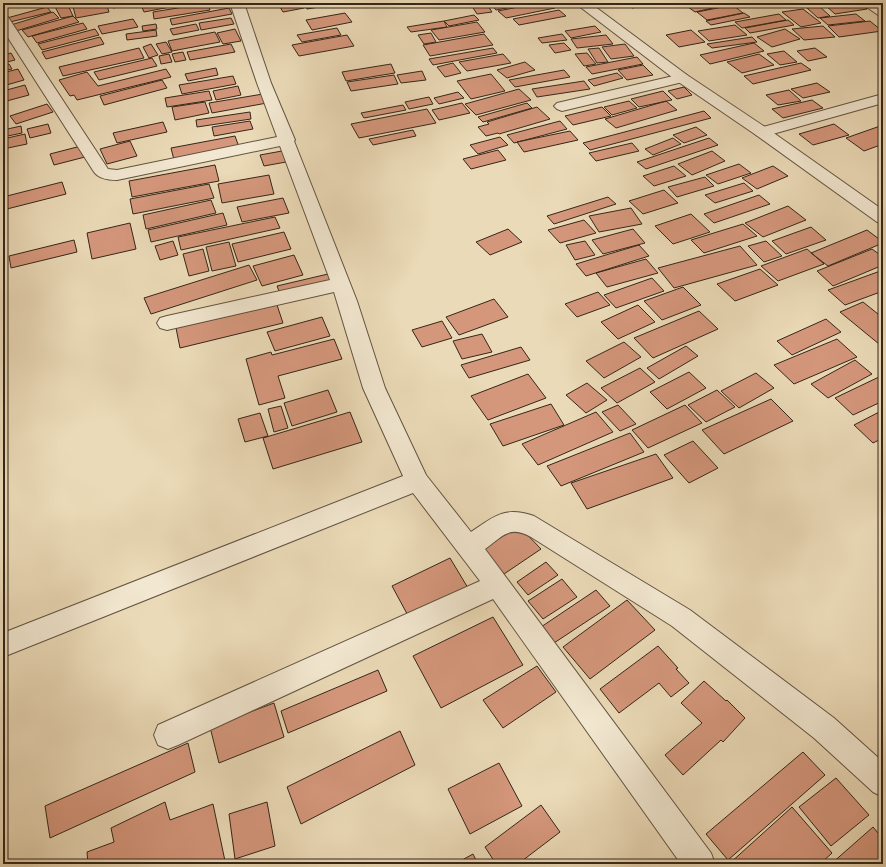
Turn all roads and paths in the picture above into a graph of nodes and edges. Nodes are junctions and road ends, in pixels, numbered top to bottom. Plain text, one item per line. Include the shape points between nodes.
1 (237, 3) edge
2 (582, 3) edge
3 (868, 3) edge
4 (883, 12) edge
5 (3, 20) edge
6 (682, 78) junction
7 (883, 98) edge
8 (562, 106) dead end
9 (762, 132) junction
10 (287, 140) junction
11 (883, 218) edge
12 (340, 284) junction
13 (167, 323) dead end
14 (417, 481) junction
15 (473, 544) junction
16 (498, 585) junction
17 (3, 645) edge
18 (168, 735) dead end
19 (883, 782) edge
20 (700, 864) edge

1 - 10 street via 264,83
2 - 6 street
3 - 4 street
5 - 10 street via 102,172 109,175
6 - 8 street
6 - 9 street
7 - 9 street
9 - 11 street
10 - 12 street
12 - 13 street
12 - 14 street via 374,388
14 - 15 street
14 - 17 street
15 - 16 street
15 - 19 street via 509,521 527,523 681,618 824,728
16 - 18 street
16 - 20 street

